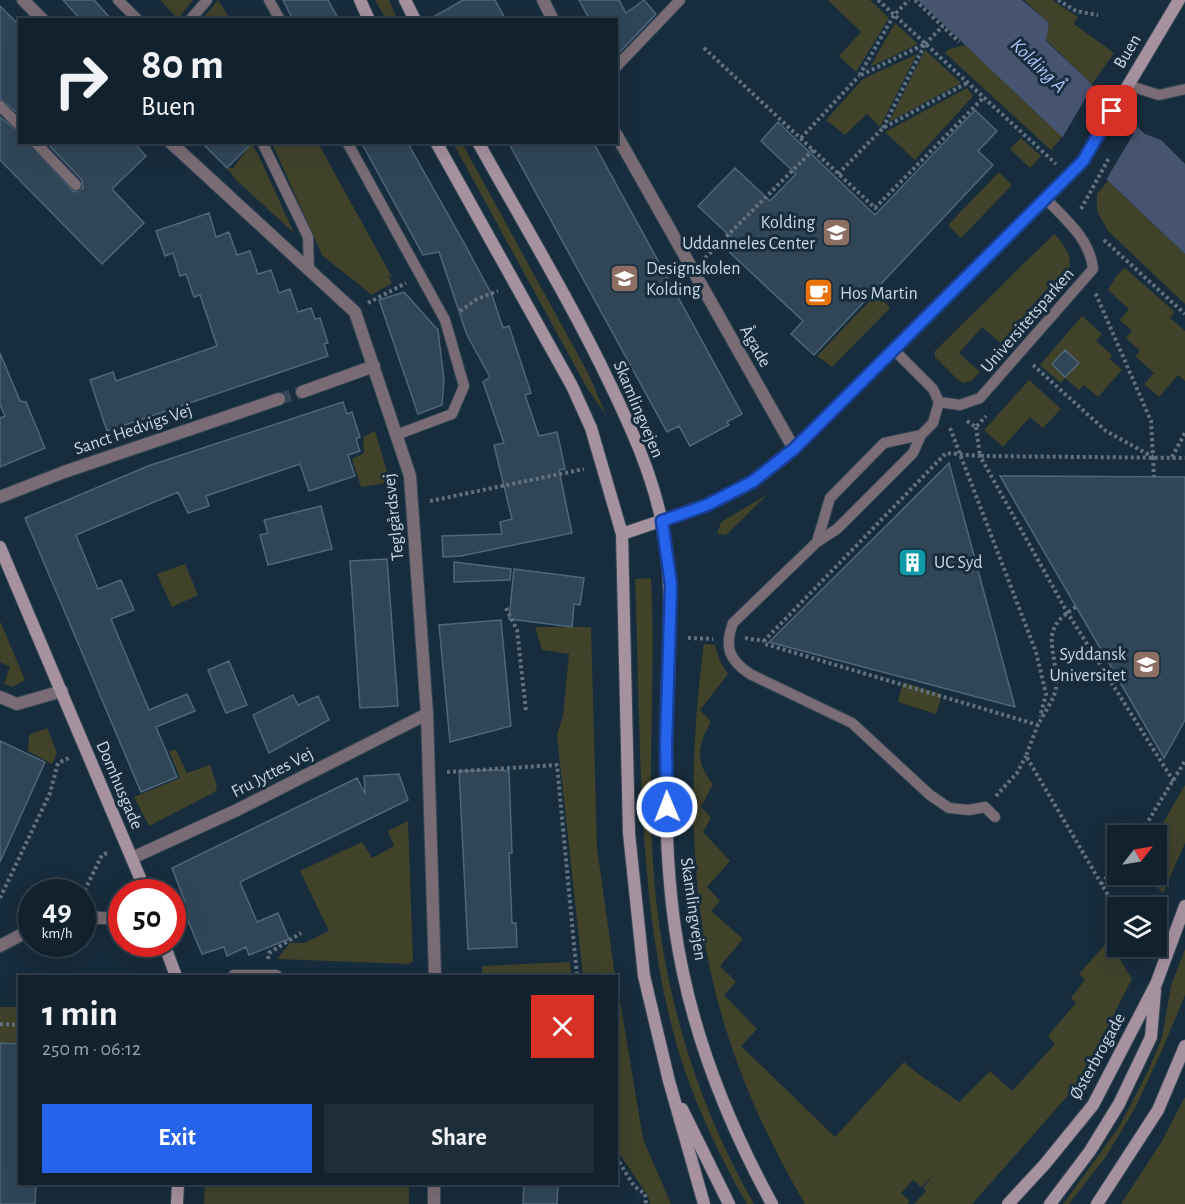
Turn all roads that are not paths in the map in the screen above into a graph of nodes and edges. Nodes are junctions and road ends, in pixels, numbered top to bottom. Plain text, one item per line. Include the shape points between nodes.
1 (23, 0) edge
2 (118, 0) edge
3 (207, 0) edge
4 (269, 0) edge
5 (360, 0) edge
6 (405, 0) edge
7 (543, 0) edge
8 (680, 0) edge
9 (1179, 0) edge
10 (41, 18) edge
11 (136, 18) edge
12 (192, 18) edge
13 (279, 18) edge
14 (368, 18) edge
15 (414, 18) edge
16 (553, 18) edge
17 (618, 65) edge
18 (1124, 90) junction
19 (1183, 91) edge
20 (0, 106) edge
21 (18, 124) edge
22 (618, 138) edge
23 (37, 144) edge
24 (172, 144) edge
25 (263, 144) edge
26 (348, 144) edge
27 (437, 144) edge
28 (479, 144) edge
29 (76, 184) dead end
30 (1046, 199) junction
31 (309, 271) junction
32 (894, 350) junction
33 (374, 366) junction
34 (302, 392) tunnel mouth
35 (279, 399) tunnel mouth
36 (939, 402) junction
37 (396, 435) junction
38 (921, 435) junction
39 (794, 449) junction
40 (0, 497) edge
41 (662, 521) junction
42 (622, 534) junction
43 (818, 542) junction
44 (0, 547) edge
45 (62, 691) junction
46 (0, 697) edge
47 (427, 714) junction
48 (995, 817) dead end
49 (132, 858) junction
50 (141, 879) edge
51 (1185, 906) edge
52 (18, 936) edge
53 (0, 946) edge
54 (169, 957) edge
55 (176, 975) edge
56 (435, 975) edge
57 (1156, 984) junction
58 (1185, 1046) edge
59 (669, 1081) junction
60 (178, 1185) edge
61 (434, 1185) edge
62 (177, 1204) edge
63 (434, 1204) edge
64 (704, 1204) edge
65 (729, 1204) edge
66 (772, 1204) edge
67 (1008, 1204) edge
68 (1050, 1204) edge
69 (1097, 1204) edge

1 - 10 street
2 - 11 lane
3 - 12 lane
4 - 13 lane
5 - 14 main road
6 - 15 main road
7 - 16 street
8 - 17 lane
9 - 18 main road, Buen
18 - 19 lane via 1159,95
18 - 30 main road, Buen via 1083,161
20 - 21 lane
22 - 39 street, Ågade
23 - 29 lane
24 - 31 street, Teglgårdsvej
25 - 31 lane via 308,237
26 - 37 lane via 445,320 464,386 452,414
27 - 42 main road via 572,386 591,428
28 - 41 main road, Skamlingvejen via 588,338 639,445
30 - 32 main road, Buen
30 - 36 lane, Universitetsparken via 1084,239 1092,269 980,398 960,405
31 - 33 street, Teglgårdsvej via 355,312
32 - 36 lane via 933,389
32 - 39 main road, Buen
33 - 34 street
33 - 37 street, Teglgårdsvej
35 - 40 street, Sanct Hedvigs Vej
36 - 38 lane via 933,423
37 - 47 street, Teglgårdsvej via 410,476
38 - 43 lane via 913,453 837,529
38 - 43 lane via 884,442 830,498
39 - 41 main road, Buen via 752,482 707,505
41 - 42 main road, Buen
41 - 66 main road, Skamlingvejen via 671,585 666,744 668,849 675,929 693,1015 718,1093
42 - 59 main road via 628,833 645,976
43 - 48 lane via 733,623 727,639 735,664 852,723 949,808 985,807
44 - 45 main road, Domhusgade
45 - 46 street via 16,704
45 - 49 main road, Domhusgade
47 - 49 street, Fru Jyttes Vej
47 - 56 street, Teglgårdsvej
49 - 50 main road, Domhusgade
51 - 57 main road, Østerbrogade
52 - 53 street
54 - 55 main road
57 - 67 main road, Østerbrogade via 1093,1105
57 - 68 main road via 1151,1037 1090,1151
58 - 69 main road via 1158,1110
59 - 64 main road
59 - 65 main road
60 - 62 main road
61 - 63 street

